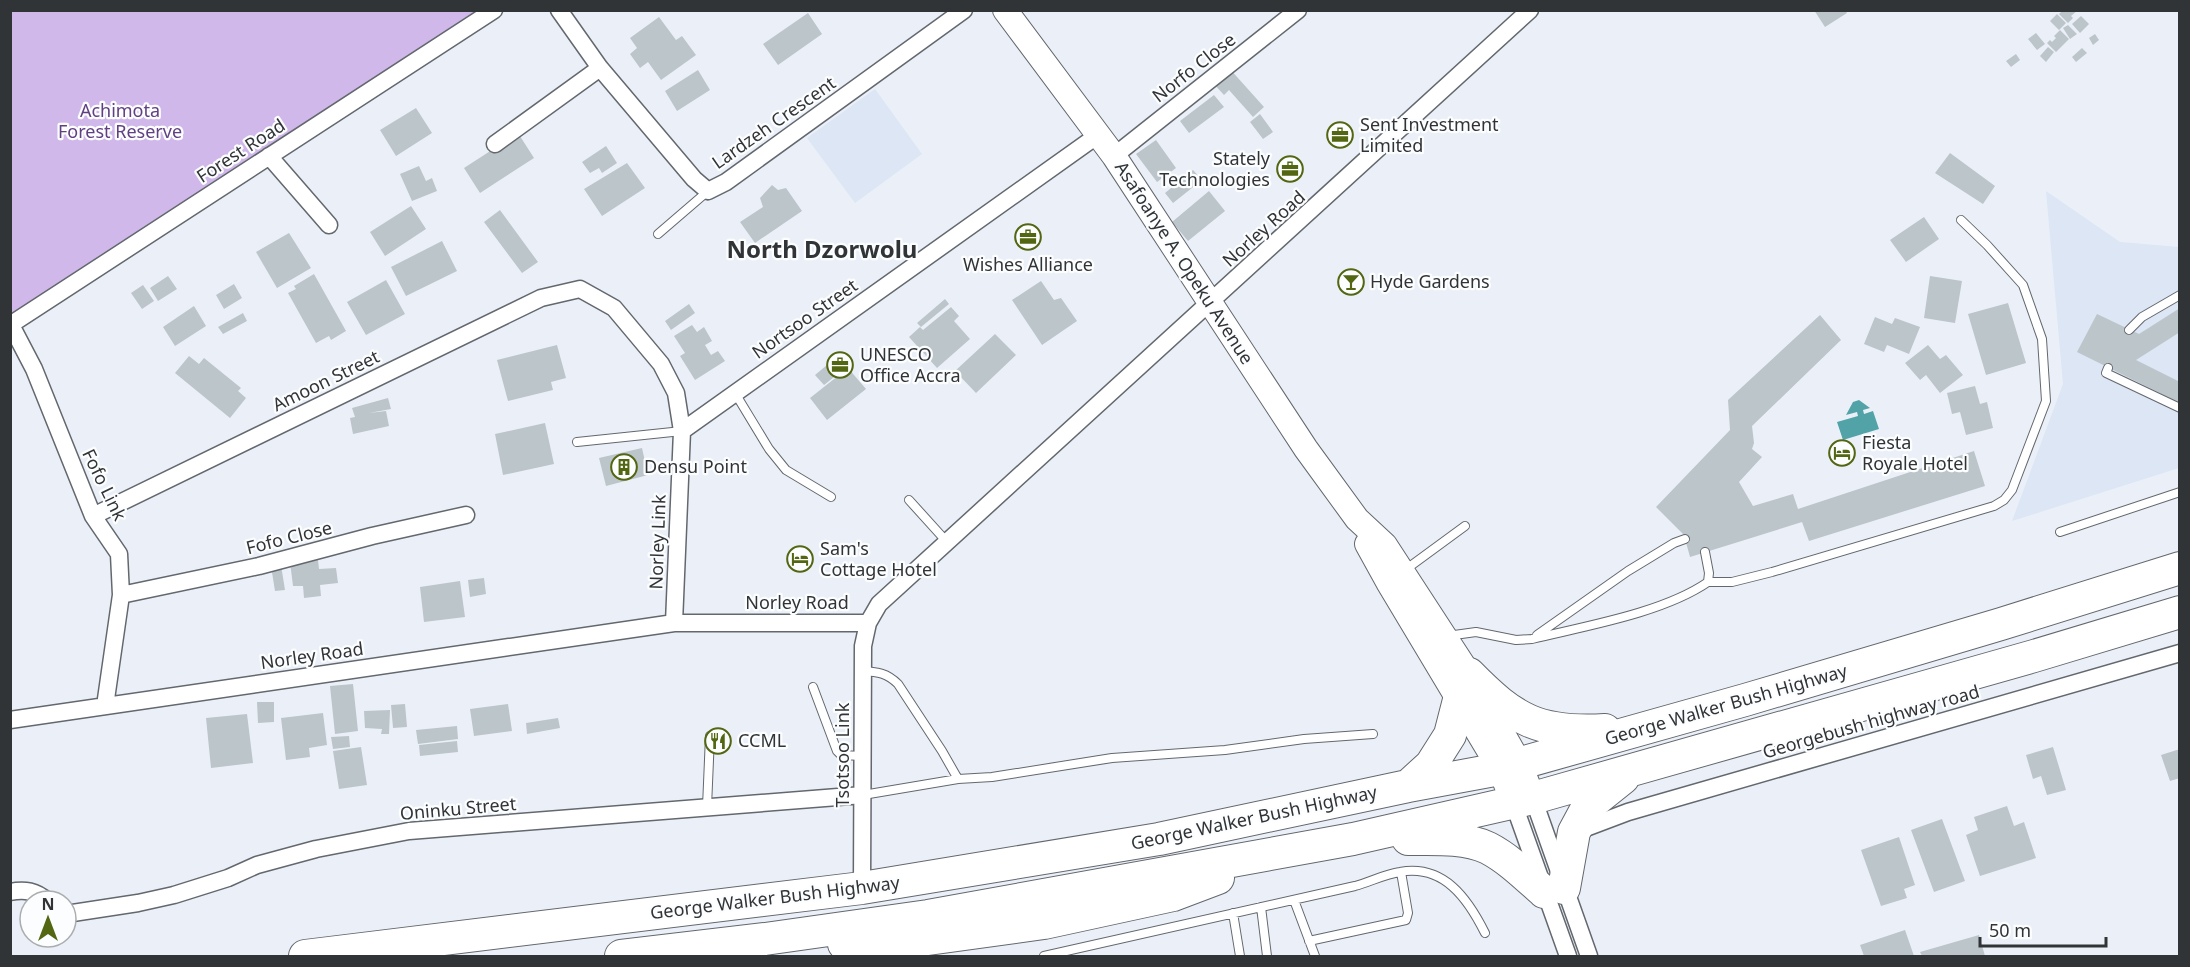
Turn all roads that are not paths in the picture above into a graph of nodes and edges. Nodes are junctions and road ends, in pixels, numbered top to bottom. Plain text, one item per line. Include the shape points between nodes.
1 (494, 10) edge
2 (559, 10) edge
3 (964, 10) edge
4 (1005, 10) edge
5 (1298, 10) edge
6 (1530, 10) edge
7 (600, 68) junction
8 (1098, 135) junction
9 (495, 144) dead end
10 (269, 156) junction
11 (1114, 156) junction
12 (708, 192) junction
13 (1961, 220) dead end
14 (329, 225) dead end
15 (658, 234) dead end
16 (580, 289) joint
17 (2180, 295) edge
18 (1210, 304) junction
19 (11, 325) edge
20 (2129, 330) dead end
21 (2108, 368) dead end
22 (735, 393) junction
23 (2180, 408) edge
24 (682, 431) junction
25 (577, 442) dead end
26 (2180, 492) edge
27 (831, 497) dead end
28 (909, 500) dead end
29 (466, 515) dead end
30 (93, 516) junction
31 (1357, 519) junction
32 (1465, 526) dead end
33 (2060, 532) dead end
34 (1685, 539) dead end
35 (947, 542) junction
36 (1706, 552) dead end
37 (2180, 561) edge
38 (2180, 568) edge
39 (1402, 572) junction
40 (1708, 582) junction
41 (121, 595) junction
42 (2180, 612) edge
43 (674, 623) junction
44 (868, 623) junction
45 (1443, 636) junction
46 (1532, 639) junction
47 (2180, 653) edge
48 (863, 671) junction
49 (813, 687) dead end
50 (1464, 687) junction
51 (1745, 700) junction
52 (105, 706) junction
53 (10, 720) edge
54 (1650, 728) junction
55 (1373, 734) dead end
56 (710, 736) dead end
57 (862, 756) junction
58 (1510, 766) junction
59 (1633, 770) junction
60 (958, 779) junction
61 (1408, 786) junction
62 (863, 795) junction
63 (1523, 800) junction
64 (707, 807) junction
65 (1574, 832) junction
66 (1353, 839) junction
67 (1401, 872) junction
68 (862, 888) junction
69 (1554, 890) junction
70 (1294, 900) junction
71 (1261, 907) junction
72 (78, 912) edge
73 (1233, 913) junction
74 (1485, 933) dead end
75 (1309, 941) junction
76 (305, 957) edge
77 (621, 957) edge
78 (1044, 957) edge
79 (1240, 957) edge
80 (1267, 957) edge
81 (1315, 957) edge
82 (1568, 957) edge
83 (1589, 957) edge

1 - 10 street, Forest Road
2 - 7 street, Lardzeh Crescent
3 - 12 street, Lardzeh Crescent
4 - 8 main road, Asafoanye A. Opeku Avenue
5 - 11 street, Norfo Close
6 - 18 street, Norley Road
7 - 9 street
7 - 12 street, Lardzeh Crescent
8 - 11 main road, Asafoanye A. Opeku Avenue
8 - 22 street, Nortsoo Street
10 - 14 street
10 - 19 street, Forest Road
11 - 18 main road, Asafoanye A. Opeku Avenue
12 - 15 lane
13 - 40 lane via 2023,285 2042,339 2046,401 2012,490 1994,506 1886,539 1732,582
16 - 24 street, Norley Link via 614,308 661,364 676,393
16 - 30 street, Amoon Street via 542,298
17 - 20 lane via 2142,317
18 - 31 main road, Asafoanye A. Opeku Avenue
18 - 35 street, Norley Road
19 - 30 street, Fofo Link via 34,369
21 - 23 lane via 2106,373
22 - 24 street, Nortsoo Street
22 - 27 lane via 786,470
24 - 25 lane
24 - 43 street, Norley Link
26 - 33 lane
28 - 35 lane
29 - 41 street, Fofo Close
30 - 41 street, Fofo Link via 119,554
31 - 39 main road, Asafoanye A. Opeku Avenue via 1384,545
31 - 50 main road, Asafoanye A. Opeku Avenue via 1382,572
32 - 39 lane
34 - 46 lane via 1628,571
35 - 44 street, Norley Road via 879,604
36 - 40 lane
37 - 51 highway via 2110,571 1873,639
38 - 51 highway, George Walker Bush Highway
39 - 45 main road, Asafoanye A. Opeku Avenue
40 - 46 lane via 1662,604
41 - 52 street, Fofo Link
42 - 59 highway, George Walker Bush Highway
43 - 44 street, Norley Road
43 - 52 street, Norley Road
44 - 48 street, Tsotsoo Link
45 - 46 lane via 1476,632
45 - 50 main road, Asafoanye A. Opeku Avenue
47 - 65 street, Georgebush highway road via 1640,809
48 - 57 street, Tsotsoo Link
48 - 60 lane via 882,672 898,684
49 - 57 lane via 837,752
50 - 54 highway via 1543,726 1574,732
50 - 58 main road, Asafoanye A. Opeku Avenue
50 - 61 highway via 1450,735 1431,765
51 - 54 highway, George Walker Bush Highway
52 - 53 street, Norley Road
54 - 58 highway, George Walker Bush Highway
55 - 60 lane via 1112,758
56 - 64 lane
57 - 62 street, Tsotsoo Link
58 - 61 highway, George Walker Bush Highway
58 - 63 main road, Asafoanye A. Opeku Avenue
59 - 63 highway, George Walker Bush Highway
59 - 65 highway via 1588,806
60 - 62 lane
61 - 68 highway, George Walker Bush Highway via 1159,839
62 - 64 street, Oninku Street
62 - 68 street, Tsotsoo Link
63 - 66 highway, George Walker Bush Highway
63 - 69 street
64 - 72 street, Oninku Street via 409,831 257,865 174,895
65 - 69 highway
66 - 69 highway via 1447,838 1486,847
66 - 77 highway, George Walker Bush Highway via 1278,853 1173,895 1044,923 877,945 765,939
67 - 70 lane
67 - 74 lane via 1428,873 1448,882 1471,906
67 - 75 lane via 1406,920
68 - 76 highway, George Walker Bush Highway
69 - 82 street
69 - 83 street
70 - 71 lane
70 - 75 lane
71 - 73 lane
71 - 80 lane
73 - 78 lane
73 - 79 lane
75 - 81 lane

